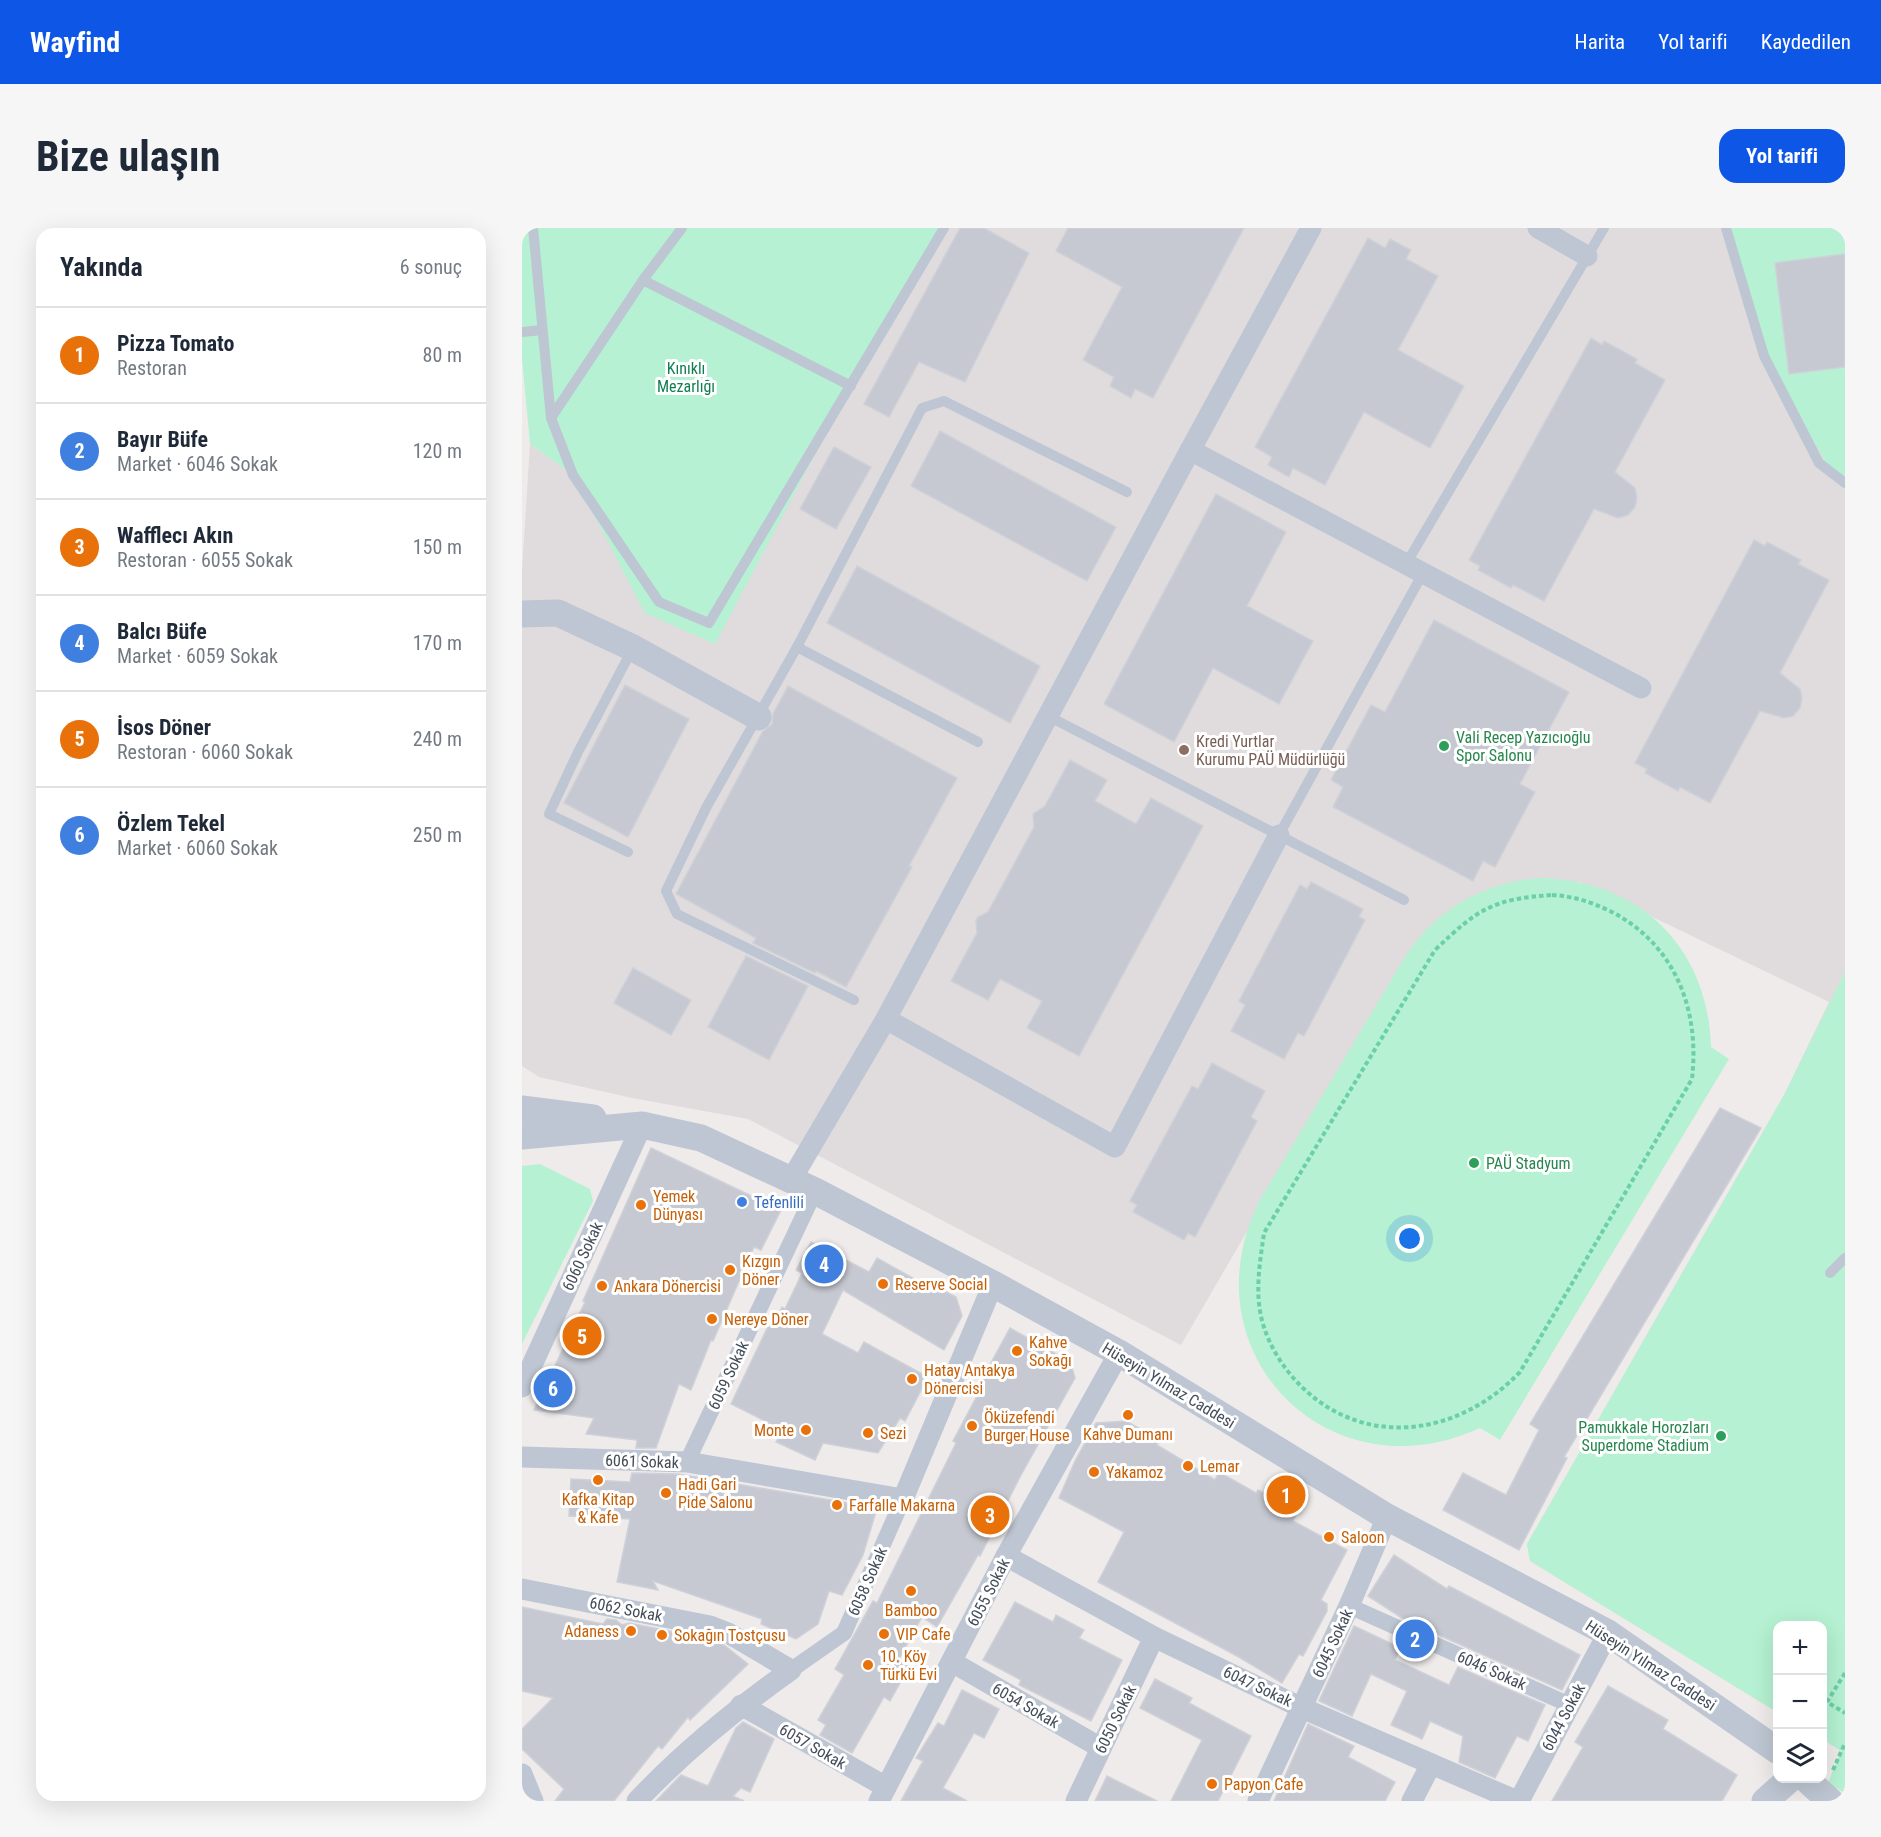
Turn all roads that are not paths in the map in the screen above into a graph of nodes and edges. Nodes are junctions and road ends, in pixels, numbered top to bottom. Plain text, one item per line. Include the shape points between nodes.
1 (533, 228) edge
2 (681, 228) edge
3 (944, 228) edge
4 (1311, 228) edge
5 (1538, 228) edge
6 (1604, 228) edge
7 (1726, 228) edge
8 (1587, 256) junction
9 (643, 280) junction
10 (542, 330) junction
11 (522, 332) edge
12 (851, 387) junction
13 (551, 418) junction
14 (1190, 450) junction
15 (1845, 483) edge
16 (1127, 492) dead end
17 (1414, 569) junction
18 (522, 614) edge
19 (797, 647) junction
20 (633, 648) junction
21 (1641, 688) dead end
22 (1048, 716) junction
23 (758, 717) junction
24 (978, 742) dead end
25 (1278, 835) junction
26 (628, 852) dead end
27 (1404, 900) dead end
28 (854, 1000) dead end
29 (886, 1019) junction
30 (523, 1109) edge
31 (642, 1125) junction
32 (522, 1136) edge
33 (803, 1185) junction
34 (1845, 1258) edge
35 (1830, 1273) dead end
36 (993, 1284) junction
37 (1119, 1353) junction
38 (522, 1387) edge
39 (522, 1457) edge
40 (687, 1462) junction
41 (903, 1499) junction
42 (1387, 1517) junction
43 (1006, 1556) junction
44 (522, 1589) edge
45 (1349, 1606) junction
46 (1608, 1633) junction
47 (1154, 1637) junction
48 (952, 1662) junction
49 (792, 1670) junction
50 (741, 1705) junction
51 (1569, 1705) junction
52 (1302, 1708) junction
53 (1773, 1747) edge
54 (1101, 1748) junction
55 (1431, 1764) junction
56 (522, 1774) edge
57 (1786, 1783) edge
58 (1810, 1783) edge
59 (882, 1794) edge
60 (533, 1801) edge
61 (637, 1801) edge
62 (1076, 1801) edge
63 (1258, 1801) edge
64 (1413, 1801) edge
65 (1518, 1801) edge
66 (1765, 1801) edge
67 (1830, 1801) edge

1 - 10 lane
2 - 9 lane
3 - 12 lane
4 - 14 street
5 - 8 street
6 - 8 lane
7 - 15 lane via 1764,356 1819,463
8 - 17 lane
9 - 12 lane
9 - 13 lane
10 - 11 lane
10 - 13 lane
12 - 13 lane via 709,623 658,602 573,475
14 - 17 street
14 - 22 street
16 - 19 lane via 944,401 922,408
17 - 21 street
17 - 25 lane
18 - 20 street via 558,613
19 - 23 lane
19 - 24 lane
20 - 23 street
20 - 26 lane via 549,814
22 - 25 lane
22 - 29 street
23 - 28 lane via 706,808 666,891 677,914
25 - 27 lane
25 - 29 street via 1115,1147
29 - 33 street
30 - 31 street
31 - 32 street, Hüseyin Yılmaz Caddesi
31 - 33 street, Hüseyin Yılmaz Caddesi via 701,1138
31 - 38 street, 6060 Sokak
33 - 36 street, Hüseyin Yılmaz Caddesi
33 - 40 street, 6059 Sokak
34 - 35 lane
36 - 37 street, Hüseyin Yılmaz Caddesi
36 - 41 street, 6058 Sokak
37 - 42 street, Hüseyin Yılmaz Caddesi
37 - 43 street, 6055 Sokak
39 - 40 street, 6061 Sokak
40 - 41 street, 6061 Sokak
41 - 49 street, 6058 Sokak via 844,1633
42 - 45 street, 6045 Sokak
42 - 46 street, Hüseyin Yılmaz Caddesi
43 - 47 street, 6047 Sokak
43 - 48 street, 6055 Sokak
44 - 49 street, 6062 Sokak via 710,1626
45 - 51 street, 6046 Sokak
45 - 52 street, 6045 Sokak
46 - 51 street, 6044 Sokak
46 - 53 street, Hüseyin Yılmaz Caddesi
47 - 52 street, 6047 Sokak
47 - 54 street, 6050 Sokak
48 - 54 street, 6054 Sokak
48 - 59 street, 6055 Sokak
49 - 50 street, 6058 Sokak
50 - 59 street, 6057 Sokak
50 - 61 street, 6058 Sokak
51 - 65 street, 6044 Sokak
52 - 55 street, 6047 Sokak
52 - 63 street, 6045 Sokak
54 - 62 street, 6050 Sokak
55 - 64 street
55 - 65 street, 6047 Sokak
56 - 60 street
57 - 66 street
58 - 67 street

